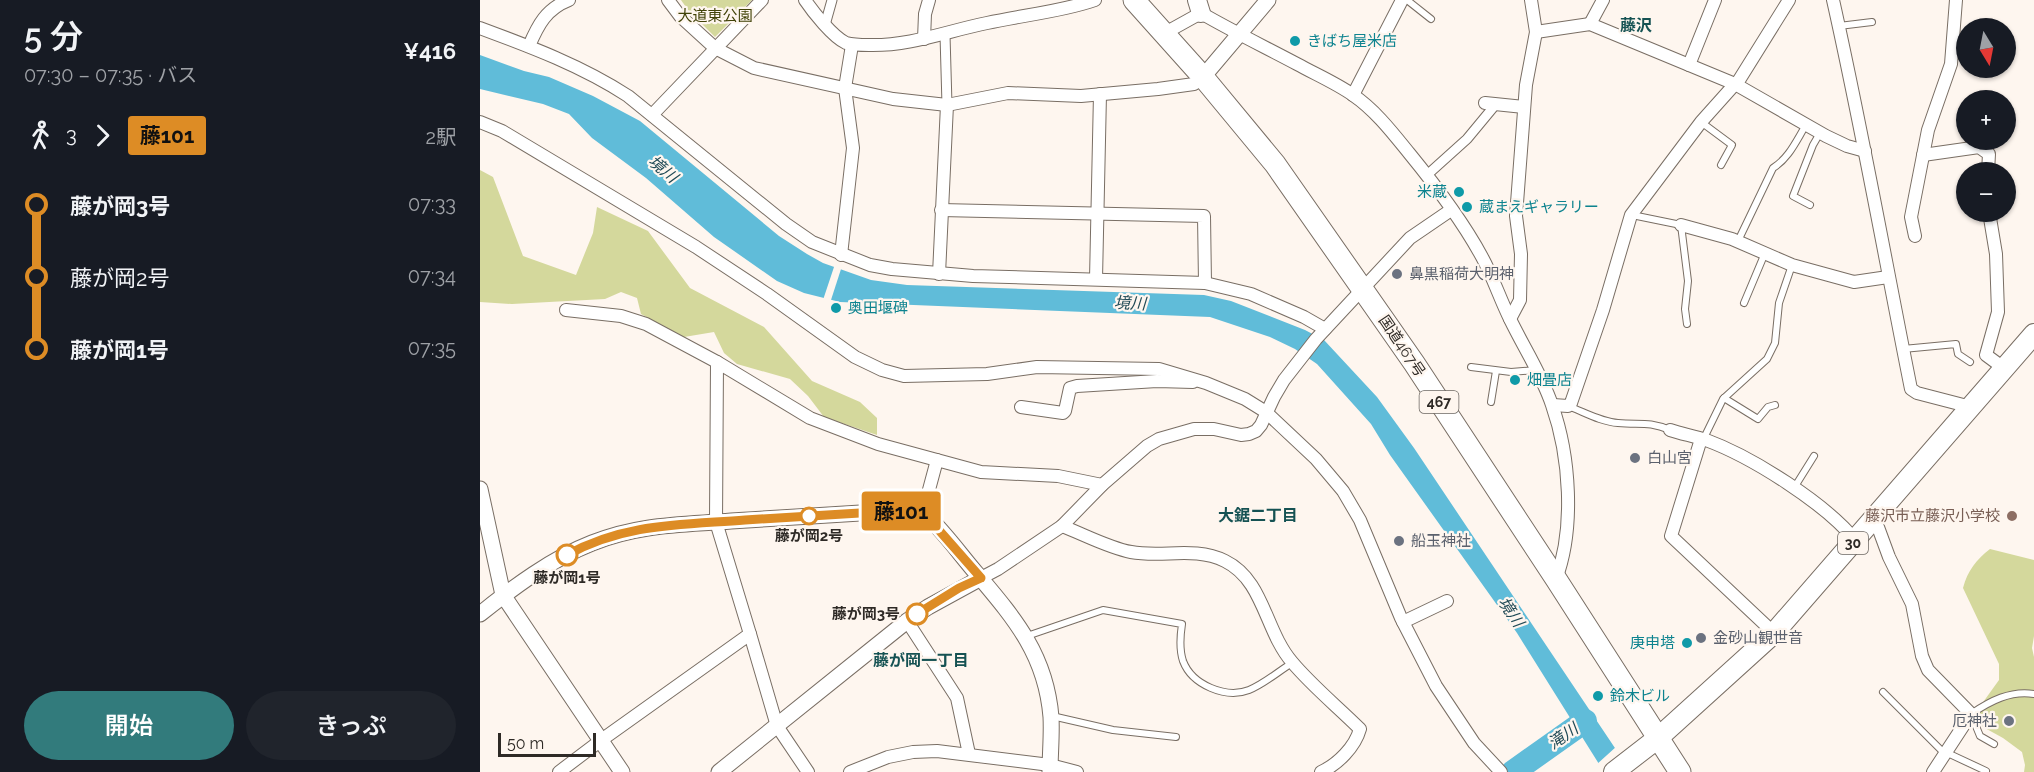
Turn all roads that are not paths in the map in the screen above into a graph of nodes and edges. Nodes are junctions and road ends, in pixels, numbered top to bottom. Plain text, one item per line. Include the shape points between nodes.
1 (569, 0) edge
2 (668, 0) edge
3 (762, 0) edge
4 (805, 0) edge
5 (832, 0) edge
6 (929, 0) edge
7 (1095, 0) edge
8 (1134, 0) edge
9 (1268, 0) edge
10 (1405, 0) edge
11 (1530, 0) edge
12 (1603, 0) edge
13 (1715, 0) edge
14 (1789, 0) edge
15 (1833, 0) edge
16 (1956, 0) edge
17 (1199, 7) edge
18 (1431, 19) dead end
19 (1872, 22) dead end
20 (1590, 24) junction
21 (825, 25) junction
22 (1839, 26) junction
23 (480, 28) edge
24 (1536, 32) junction
25 (1165, 33) junction
26 (1239, 34) junction
27 (945, 35) junction
28 (924, 39) junction
29 (852, 45) junction
30 (529, 46) junction
31 (715, 48) junction
32 (1689, 65) junction
33 (1203, 77) junction
34 (1735, 84) junction
35 (845, 88) junction
36 (1100, 94) junction
37 (1353, 95) junction
38 (1490, 103) joint
39 (947, 105) junction
40 (1524, 107) junction
41 (652, 115) junction
42 (480, 122) edge
43 (1701, 122) junction
44 (1806, 125) junction
45 (1820, 133) junction
46 (1865, 151) junction
47 (1923, 155) junction
48 (1989, 162) edge
49 (1721, 165) dead end
50 (1427, 175) junction
51 (1810, 204) dead end
52 (941, 210) junction
53 (1451, 210) junction
54 (1098, 213) junction
55 (1631, 215) junction
56 (1991, 222) edge
57 (1681, 225) junction
58 (1916, 236) dead end
59 (1738, 241) junction
60 (1765, 253) junction
61 (841, 255) junction
62 (1792, 265) junction
63 (939, 274) junction
64 (1888, 277) junction
65 (1096, 279) junction
66 (1205, 283) junction
67 (1364, 289) junction
68 (1744, 303) dead end
69 (566, 309) dead end
70 (1510, 319) junction
71 (1687, 324) dead end
72 (1325, 329) junction
73 (2034, 334) edge
74 (1903, 349) junction
75 (717, 362) junction
76 (1970, 362) dead end
77 (1471, 367) dead end
78 (2005, 369) junction
79 (1537, 370) junction
80 (1496, 371) junction
81 (1206, 383) junction
82 (1724, 398) junction
83 (1491, 402) dead end
84 (1552, 405) junction
85 (1775, 405) dead end
86 (1021, 406) dead end
87 (1568, 406) junction
88 (1971, 407) junction
89 (1266, 412) junction
90 (1670, 430) joint
91 (1702, 439) junction
92 (1814, 456) dead end
93 (937, 460) junction
94 (1102, 485) junction
95 (1794, 488) junction
96 (480, 489) edge
97 (923, 512) junction
98 (1875, 519) junction
99 (716, 522) junction
100 (1062, 526) junction
101 (1856, 541) junction
102 (981, 578) junction
103 (1556, 579) junction
104 (503, 595) junction
105 (1447, 601) dead end
106 (480, 614) edge
107 (907, 621) junction
108 (1403, 622) junction
109 (1774, 633) junction
110 (750, 634) junction
111 (1026, 636) junction
112 (1293, 663) junction
113 (1883, 692) dead end
114 (2034, 694) edge
115 (1971, 714) junction
116 (1050, 715) junction
117 (777, 726) junction
118 (1176, 737) dead end
119 (1658, 738) junction
120 (600, 741) junction
121 (1994, 744) dead end
122 (969, 754) junction
123 (1945, 754) junction
124 (1050, 768) edge
125 (1986, 771) edge
126 (559, 772) edge
127 (622, 772) edge
128 (719, 772) edge
129 (808, 772) edge
130 (850, 772) edge
131 (1077, 772) edge
132 (1321, 772) edge
133 (1501, 772) edge
134 (1614, 772) edge
135 (1680, 772) edge
136 (1933, 772) edge

1 - 30 street via 542,18
2 - 31 street
3 - 31 street
4 - 21 street
5 - 21 street
6 - 28 street
7 - 27 street via 1043,14 987,22
8 - 25 highway, 国道467号 / 467
9 - 26 street
10 - 18 lane
10 - 37 street
11 - 24 street
12 - 20 street
13 - 32 street
14 - 34 street
15 - 22 street
16 - 47 street via 1951,64
17 - 25 street
17 - 26 street
19 - 22 lane
20 - 24 street
20 - 32 street
21 - 29 street
22 - 46 street
23 - 30 street
24 - 40 street
25 - 33 highway, 国道467号 / 467
26 - 33 street
26 - 37 street
27 - 28 street
27 - 39 street
28 - 29 street
29 - 35 street
30 - 41 street via 603,80
31 - 35 street via 754,68
31 - 41 street
32 - 34 street
33 - 36 street via 1194,84 1158,90
33 - 67 highway, 国道467号 / 467 via 1275,164
34 - 43 street
34 - 44 street
35 - 39 street
35 - 61 street via 853,148
36 - 39 street via 1008,93
36 - 54 street
37 - 50 street via 1375,113
38 - 40 street
38 - 50 street via 1467,139
39 - 52 street
40 - 70 street via 1516,216 1521,254 1520,300
41 - 61 street via 786,224
42 - 81 street via 502,131 696,247 855,357 882,370 923,376 987,374 1037,367 1159,369
43 - 49 lane via 1732,146
43 - 55 street
44 - 45 street
44 - 59 lane via 1790,153 1773,168
45 - 46 street
45 - 51 lane via 1793,196
46 - 64 street
47 - 48 street via 1979,147 1989,154
47 - 58 street via 1911,217
50 - 53 street
52 - 54 street
52 - 63 street
53 - 67 street via 1410,238
53 - 70 street via 1483,260
54 - 65 street
54 - 66 street via 1204,216
55 - 57 lane
55 - 87 street via 1588,358
56 - 78 street via 1998,312 1986,355
57 - 59 street
57 - 71 lane via 1688,281 1684,309
59 - 60 street
60 - 62 street
60 - 68 lane
61 - 63 street via 881,267
62 - 64 street via 1854,282
62 - 82 lane via 1779,303 1775,343 1767,358
63 - 65 street
64 - 74 street
65 - 66 street
66 - 72 street via 1251,294
67 - 72 street
67 - 103 highway, 国道467号 / 467
69 - 75 street via 599,312 646,324
70 - 79 street
72 - 89 street via 1298,360
73 - 78 main road, 30
74 - 76 lane via 1956,344 1958,354
74 - 88 street via 1911,389
75 - 93 street via 810,418 860,438
75 - 99 street
77 - 80 lane
78 - 88 main road, 30
79 - 80 lane
79 - 84 street
80 - 83 lane
81 - 86 street via 1157,381 1077,386 1070,388 1063,412
81 - 89 street
82 - 85 lane via 1758,419
82 - 91 lane
84 - 87 street
84 - 103 street via 1568,479 1565,544
87 - 90 lane via 1606,421 1646,422
88 - 98 main road, 30
89 - 94 street via 1261,425 1249,434 1194,429 1159,439
89 - 108 street via 1316,459 1343,491 1367,534
90 - 91 street
91 - 95 street via 1750,461
91 - 109 street via 1671,536
92 - 95 lane
93 - 94 street via 981,472 1059,476
93 - 97 street
94 - 100 street
95 - 101 street via 1826,511
96 - 104 street
97 - 99 street
97 - 102 street
98 - 101 main road, 30
98 - 115 street via 1888,557 1912,604 1928,670
99 - 104 street via 646,528 591,543 551,563
99 - 110 street
100 - 102 street
100 - 112 street via 1128,552 1207,554 1227,562 1244,574 1253,587 1274,635
101 - 109 main road, 30
102 - 107 street
102 - 111 street
103 - 119 highway, 国道467号 / 467
104 - 106 street
104 - 120 street
105 - 108 street
107 - 117 street
107 - 122 street via 957,698
108 - 133 street via 1449,706 1474,743
109 - 119 main road, 30
110 - 117 street
110 - 120 street
111 - 112 lane via 1103,610 1182,624 1181,651 1192,675 1219,691 1235,693 1249,690
111 - 116 street via 1041,669
112 - 132 street via 1360,729 1343,756
113 - 123 lane
114 - 115 lane via 2016,692
115 - 121 lane via 1980,736
115 - 123 street
116 - 118 lane
116 - 124 street
117 - 128 street
117 - 129 street
119 - 134 main road, 30
119 - 135 highway, 国道467号 / 467
120 - 126 street
120 - 127 street
122 - 124 street
122 - 130 street via 914,752
123 - 125 lane
123 - 136 street
124 - 131 street

